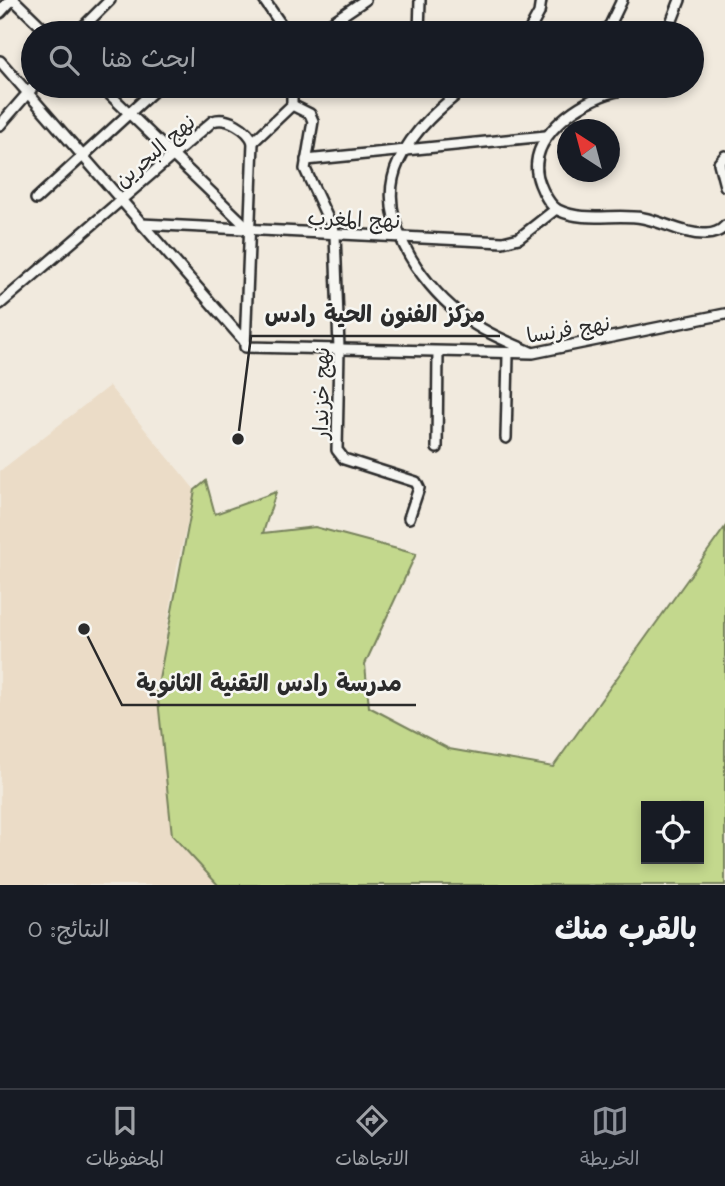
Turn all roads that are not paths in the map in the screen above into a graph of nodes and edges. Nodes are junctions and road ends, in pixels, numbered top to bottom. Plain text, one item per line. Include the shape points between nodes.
1 (13, 0) edge
2 (110, 0) edge
3 (264, 0) edge
4 (365, 0) edge
5 (421, 0) edge
6 (541, 0) edge
7 (622, 0) edge
8 (680, 0) edge
9 (0, 12) edge
10 (35, 21) edge
11 (89, 21) edge
12 (279, 21) edge
13 (334, 21) edge
14 (420, 21) edge
15 (535, 21) edge
16 (612, 21) edge
17 (672, 21) edge
18 (0, 61) edge
19 (21, 79) edge
20 (24, 98) edge
21 (39, 98) edge
22 (113, 98) edge
23 (146, 98) edge
24 (292, 98) edge
25 (454, 98) edge
26 (596, 98) edge
27 (292, 105) junction
28 (129, 114) junction
29 (0, 125) edge
30 (546, 136) junction
31 (253, 142) junction
32 (405, 151) junction
33 (82, 155) junction
34 (725, 156) edge
35 (173, 158) junction
36 (306, 160) junction
37 (725, 186) edge
38 (36, 200) dead end
39 (121, 203) junction
40 (556, 209) junction
41 (141, 224) junction
42 (725, 226) edge
43 (248, 230) junction
44 (335, 234) junction
45 (400, 237) junction
46 (0, 304) edge
47 (725, 314) edge
48 (245, 345) junction
49 (339, 349) junction
50 (438, 352) junction
51 (533, 353) junction
52 (508, 355) junction
53 (506, 438) dead end
54 (437, 448) dead end
55 (409, 518) dead end

1 - 9 street
1 - 10 street
2 - 11 street
3 - 12 street
4 - 13 street
5 - 14 street
6 - 15 street
7 - 16 street
8 - 17 street
18 - 19 street
20 - 29 street
21 - 33 street
22 - 28 street
23 - 28 street
24 - 27 street
25 - 32 street
26 - 30 street
27 - 31 street
27 - 36 street, نهج خزندار via 310,114 313,121
28 - 33 street
28 - 35 street
30 - 32 street
30 - 40 street via 536,173
31 - 35 street, نهج البحرين via 249,133 218,119
31 - 43 street
32 - 36 street
32 - 45 street via 393,189
33 - 38 street
33 - 39 street
34 - 37 street via 719,163
35 - 39 street, نهج البحرين
35 - 43 street
36 - 44 street, نهج خزندار via 307,176
39 - 41 street
39 - 46 street, نهج البحرين
40 - 42 street via 593,218 643,218 706,234
40 - 45 street, نهج المغرب via 511,242
41 - 43 street, نهج المغرب
41 - 48 street
43 - 44 street, نهج المغرب
43 - 48 street
44 - 45 street, نهج المغرب
44 - 49 street, نهج خزندار
45 - 51 street via 420,272 459,313
47 - 51 street, نهج فرنسا
48 - 49 street, نهج فرنسا
49 - 50 street, نهج فرنسا
49 - 55 street, نهج خزندار via 339,455 416,482 419,488
50 - 52 street, نهج فرنسا
50 - 54 street
51 - 52 street, نهج فرنسا
52 - 53 street

